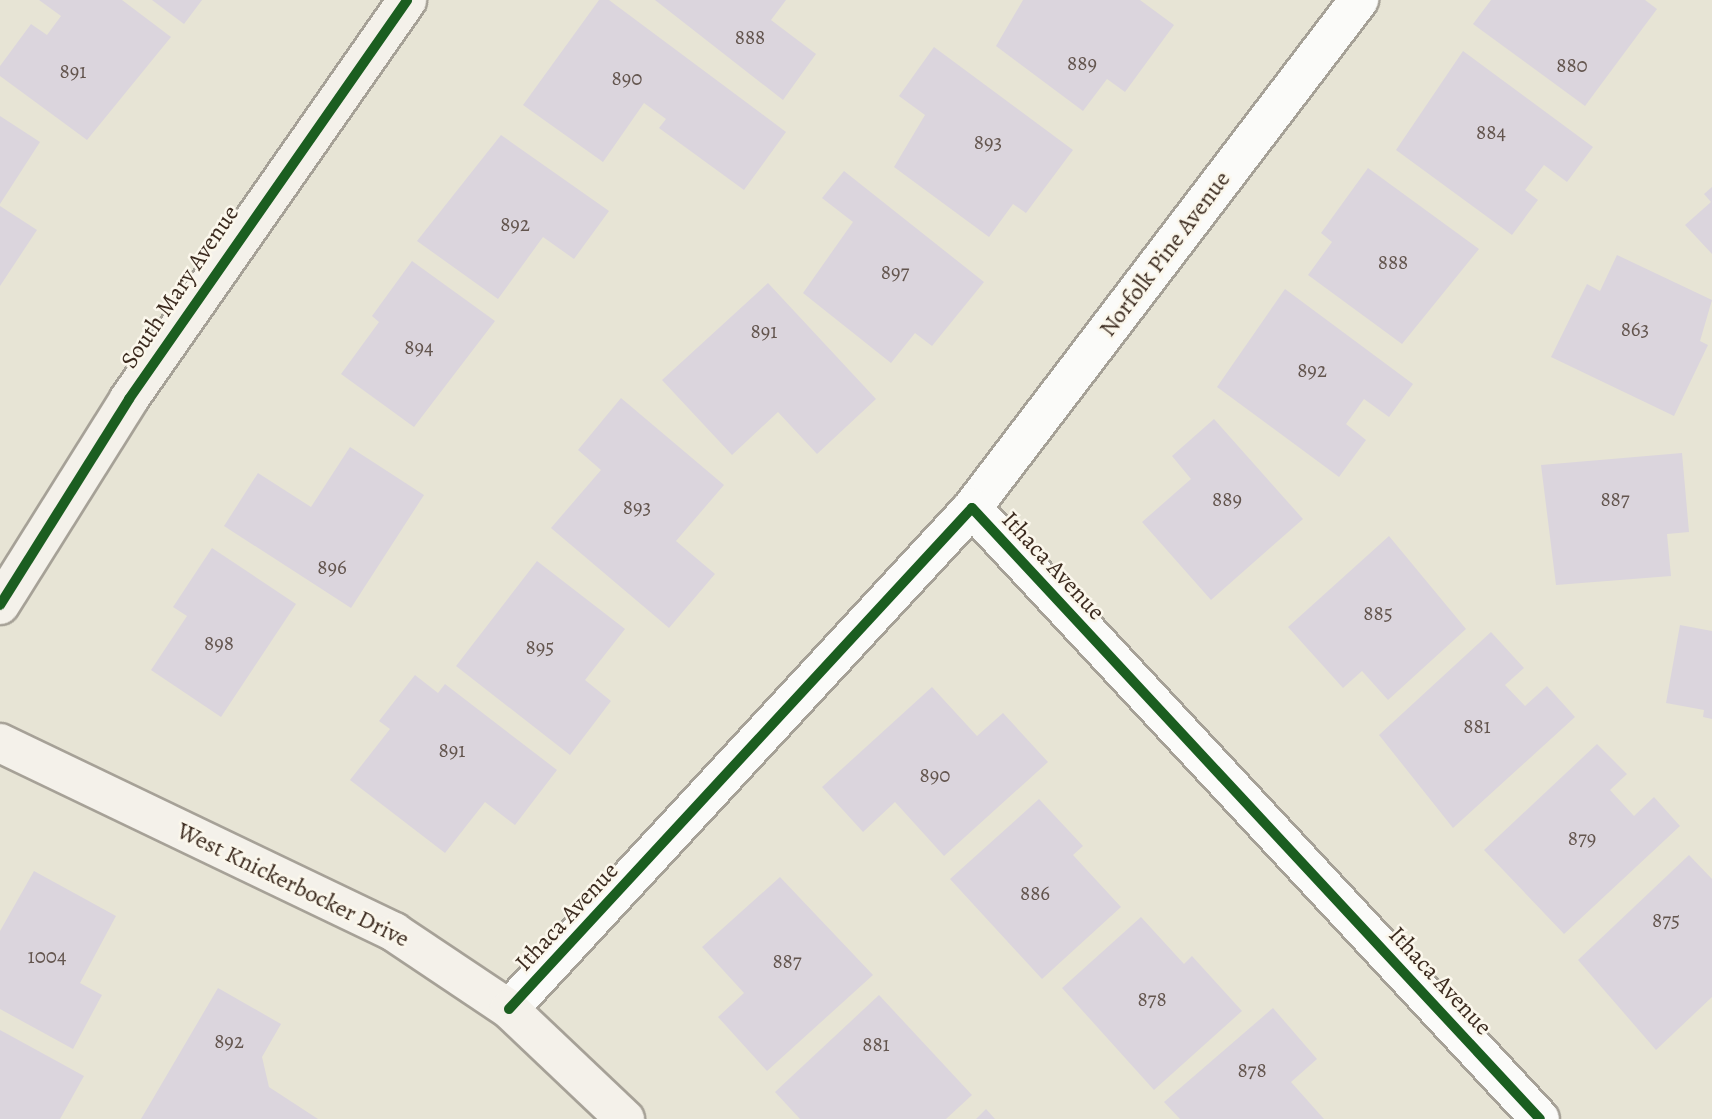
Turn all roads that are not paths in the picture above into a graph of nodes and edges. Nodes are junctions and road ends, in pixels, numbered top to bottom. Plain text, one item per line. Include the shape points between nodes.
1 (407, 0) edge
2 (1359, 0) edge
3 (972, 508) junction
4 (0, 605) edge
5 (0, 743) edge
6 (509, 1009) junction
7 (625, 1119) edge
8 (1540, 1119) edge

1 - 4 street, South Mary Avenue via 129,399
2 - 3 street, Norfolk Pine Avenue
3 - 6 street, Ithaca Avenue
3 - 8 street, Ithaca Avenue
5 - 6 street, West Knickerbocker Drive via 394,932
6 - 7 street, West Knickerbocker Drive

